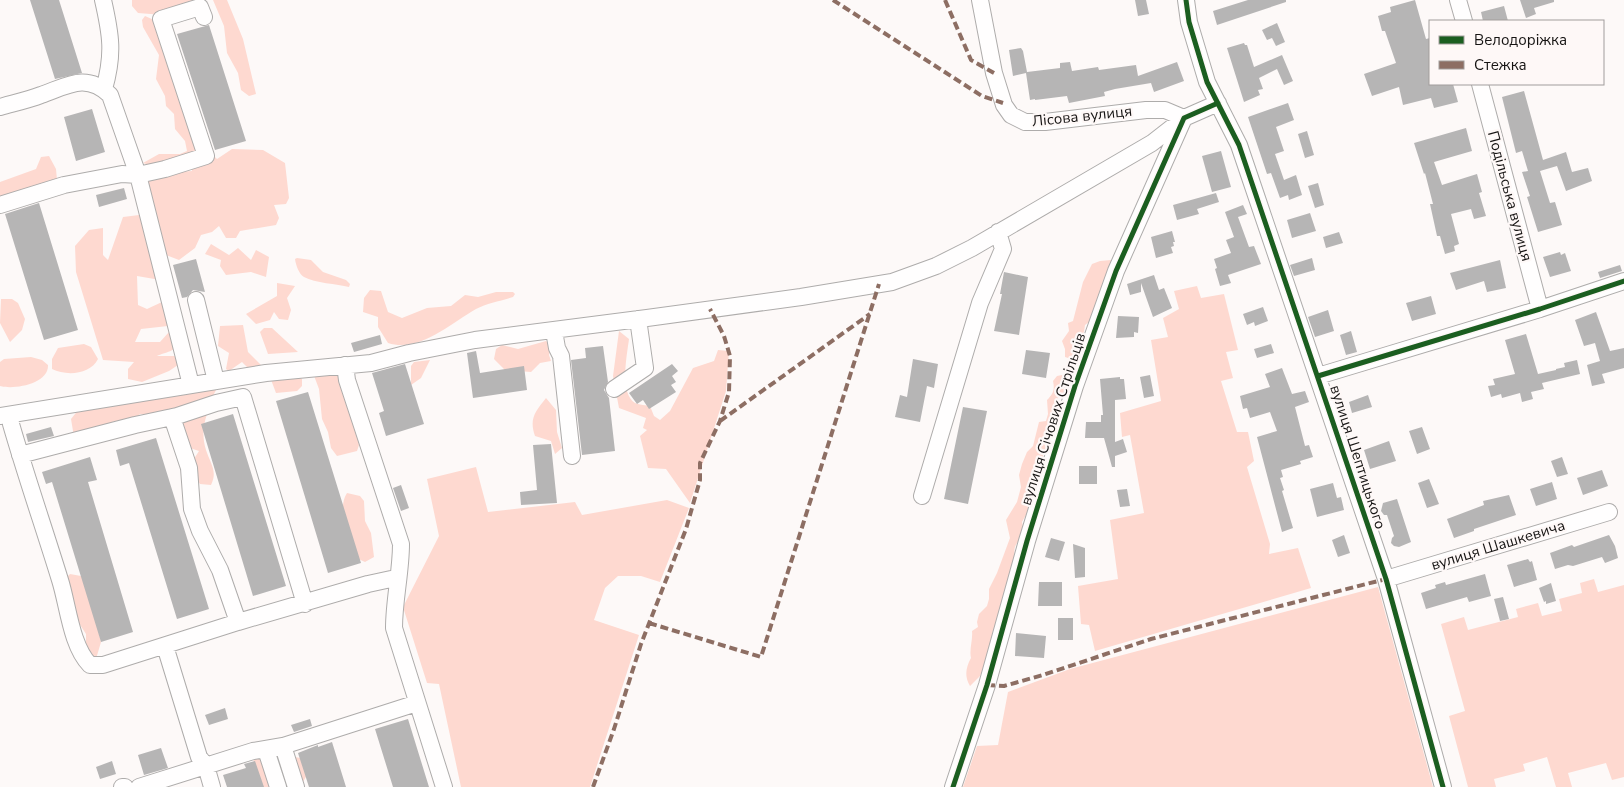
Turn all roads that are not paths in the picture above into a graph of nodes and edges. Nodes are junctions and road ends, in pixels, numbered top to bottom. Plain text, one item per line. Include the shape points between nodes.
1 (103, 0) edge
2 (980, 0) edge
3 (1186, 0) edge
4 (1458, 0) edge
5 (204, 17) dead end
6 (1464, 20) edge
7 (1480, 85) edge
8 (104, 90) junction
9 (1218, 103) junction
10 (0, 107) edge
11 (1184, 118) junction
12 (138, 176) junction
13 (0, 205) edge
14 (998, 232) junction
15 (1624, 281) edge
16 (196, 300) dead end
17 (1540, 309) junction
18 (638, 320) junction
19 (554, 330) junction
20 (345, 365) junction
21 (1318, 376) junction
22 (216, 381) junction
23 (191, 385) junction
24 (614, 389) dead end
25 (5, 416) edge
26 (172, 417) junction
27 (20, 455) junction
28 (572, 456) dead end
29 (922, 496) dead end
30 (1609, 512) dead end
31 (1386, 578) junction
32 (398, 580) junction
33 (305, 604) junction
34 (238, 622) junction
35 (165, 646) junction
36 (417, 703) junction
37 (283, 746) junction
38 (266, 750) junction
39 (206, 766) junction
40 (139, 787) edge
41 (212, 787) edge
42 (278, 787) edge
43 (296, 787) edge
44 (444, 787) edge
45 (953, 787) edge
46 (1443, 787) edge

1 - 8 street via 112,50
2 - 11 street, Лісова вулиця via 994,74 1004,106 1011,115 1025,122 1165,110
3 - 9 street, вулиця Шептицького via 1189,22 1207,82
4 - 6 street
5 - 12 street via 200,6 161,19 206,156
7 - 17 street, Подільська вулиця
8 - 10 street via 88,82 74,83
8 - 12 street via 110,95
9 - 11 street
9 - 21 street, вулиця Шептицького via 1239,145
11 - 14 street via 1152,143
11 - 45 street, вулиця Січових Стрільців via 1116,271 1075,386 987,685
12 - 13 street via 122,174 64,185
12 - 23 street
14 - 18 street via 936,266 892,282
14 - 29 street via 1003,249 980,303
15 - 17 street
16 - 22 street
17 - 21 street
18 - 19 street
18 - 24 street via 645,368
19 - 20 street via 475,340 371,363
19 - 28 street via 561,356
20 - 22 street
20 - 32 street via 347,380 401,544
21 - 31 street, вулиця Шептицького
22 - 23 street
23 - 25 street
25 - 27 street
26 - 27 street
26 - 33 street via 243,397
26 - 34 street via 189,468 192,508 220,570
27 - 35 street via 82,657 90,665 103,665
30 - 31 street, вулиця Шашкевича
31 - 46 street, вулиця Шептицького
32 - 33 street via 368,584
32 - 36 street via 394,628
33 - 34 street
34 - 35 street
35 - 39 street via 199,756
36 - 37 street
36 - 44 street
37 - 38 street
37 - 43 street
38 - 39 street
38 - 42 street
39 - 40 street
39 - 41 street

